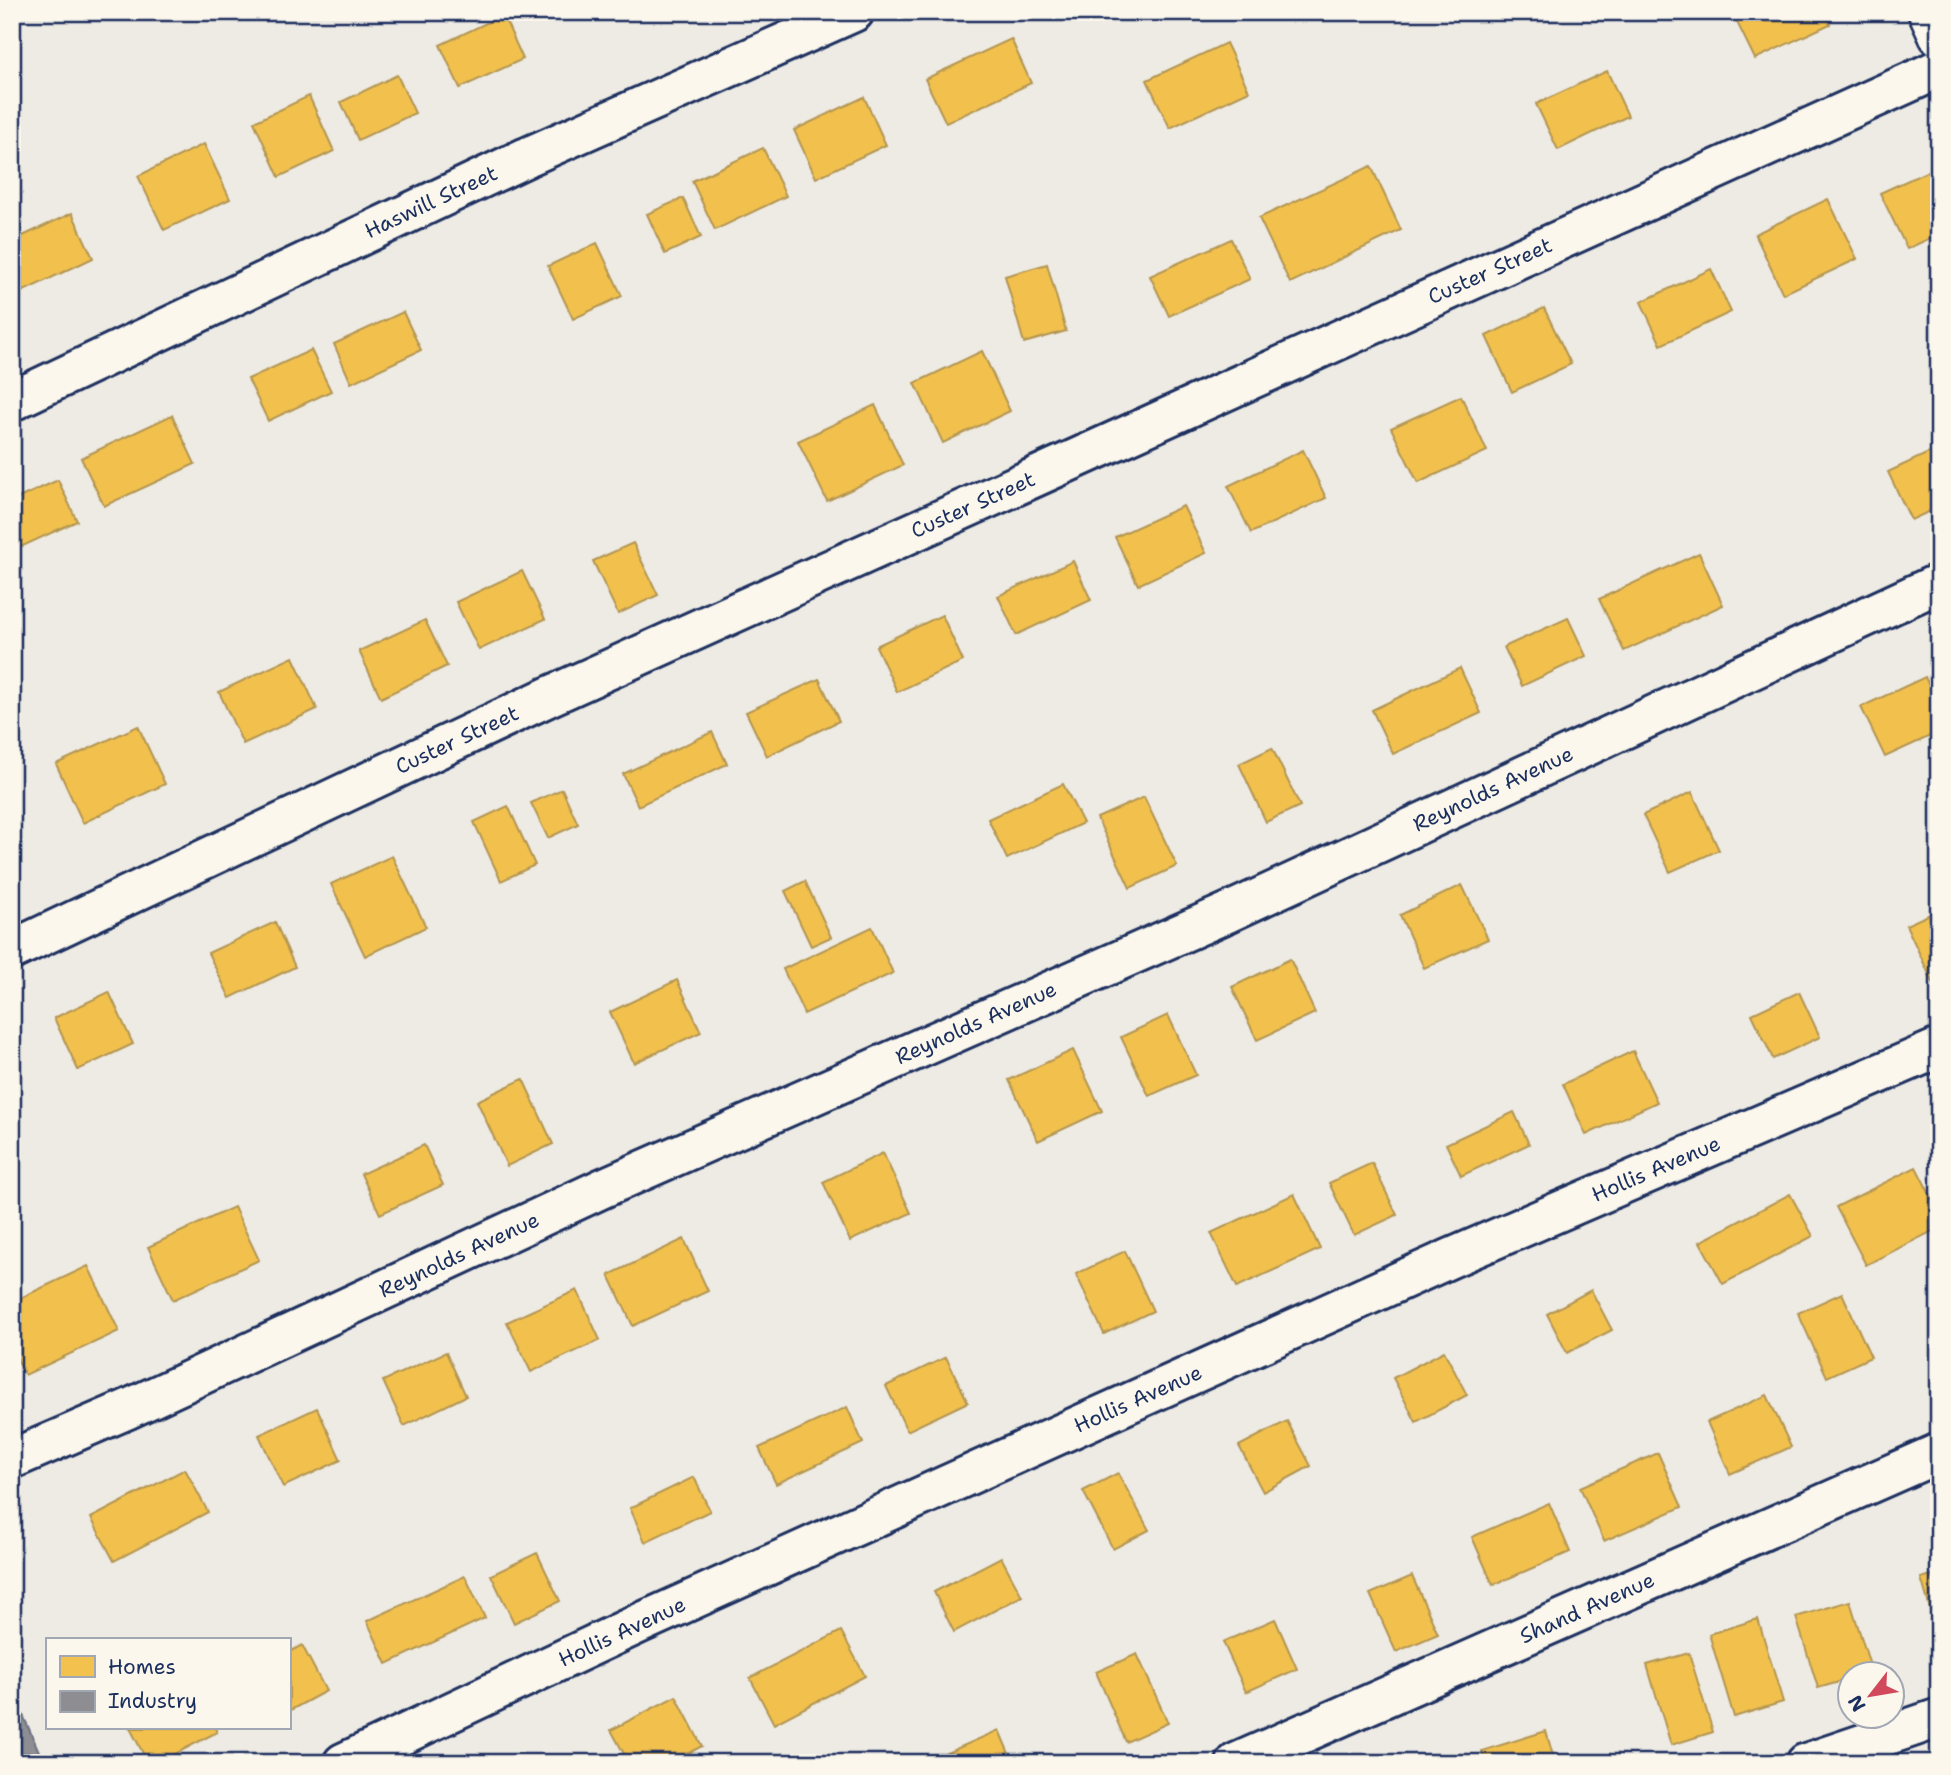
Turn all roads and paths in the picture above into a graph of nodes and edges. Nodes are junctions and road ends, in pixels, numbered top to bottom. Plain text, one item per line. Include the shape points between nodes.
1 (854, 12) edge
2 (1928, 12) edge
3 (1939, 36) edge
4 (1939, 69) edge
5 (12, 401) edge
6 (1939, 583) edge
7 (12, 950) edge
8 (1939, 1048) edge
9 (1939, 1453) edge
10 (12, 1459) edge
11 (1939, 1718) edge
12 (344, 1763) edge
13 (1236, 1763) edge
14 (1806, 1763) edge

1 - 5 street, Haswill Street via 527,157
2 - 3 street
4 - 7 street, Custer Street via 550,696
6 - 10 street, Reynolds Avenue via 1227,913 603,1188
8 - 12 street, Hollis Avenue via 1438,1263 638,1624
9 - 13 street, Shand Avenue
11 - 14 street

